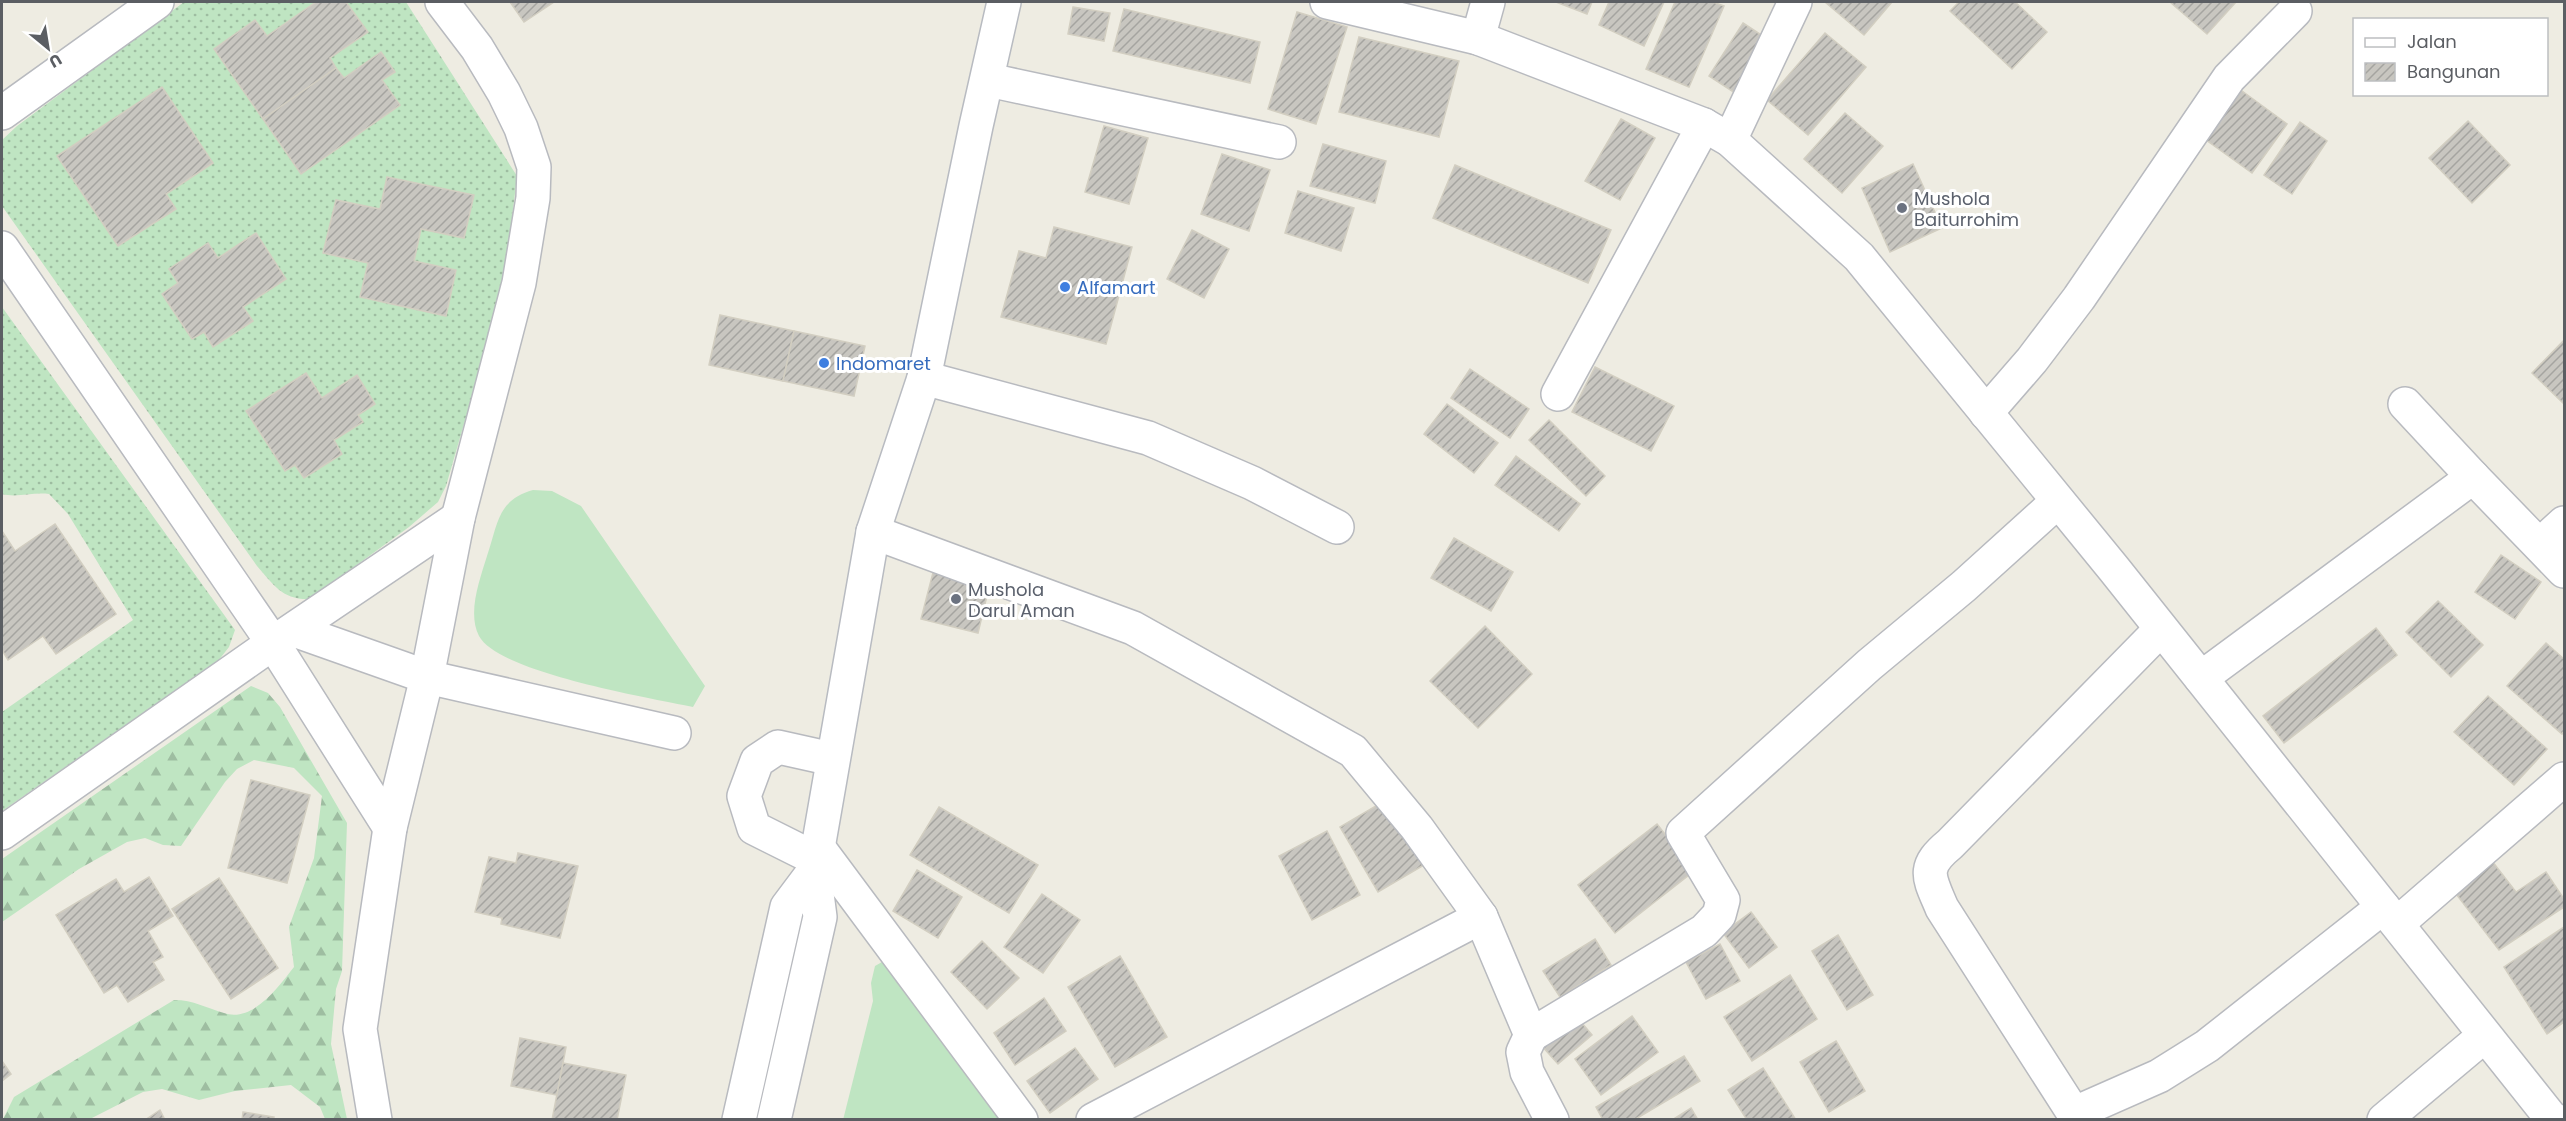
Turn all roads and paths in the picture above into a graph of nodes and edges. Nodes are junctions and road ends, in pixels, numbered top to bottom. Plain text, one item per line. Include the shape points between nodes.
1 (157, 2) edge
2 (442, 2) edge
3 (1004, 2) edge
4 (1327, 2) edge
5 (1488, 2) edge
6 (1795, 2) edge
7 (2295, 11) dead end
8 (1478, 38) junction
9 (987, 82) junction
10 (2, 113) edge
11 (1717, 133) junction
12 (1279, 142) dead end
13 (2, 248) edge
14 (924, 378) junction
15 (1558, 394) dead end
16 (2404, 404) dead end
17 (1986, 413) junction
18 (2473, 477) junction
19 (2058, 501) junction
20 (458, 518) junction
21 (2565, 523) edge
22 (1337, 527) dead end
23 (873, 532) junction
24 (2540, 545) junction
25 (2565, 571) edge
26 (2162, 629) junction
27 (283, 636) junction
28 (427, 677) junction
29 (2201, 678) junction
30 (674, 733) dead end
31 (832, 759) junction
32 (2565, 779) edge
33 (390, 828) junction
34 (2, 833) edge
35 (816, 859) junction
36 (2391, 915) junction
37 (1481, 917) junction
38 (1531, 1035) junction
39 (2484, 1036) junction
40 (2077, 1116) edge
41 (375, 1119) edge
42 (739, 1119) edge
43 (774, 1119) edge
44 (1021, 1119) edge
45 (1094, 1119) edge
46 (1552, 1119) edge
47 (2384, 1119) edge
48 (2555, 1119) edge

1 - 10 street
2 - 20 street via 477,48 504,93 531,151 534,167 519,283
3 - 9 street
4 - 8 street
5 - 8 street
6 - 11 street
7 - 17 street via 2229,78 2079,298
8 - 11 street
9 - 12 street
9 - 14 street
11 - 15 street
11 - 17 street via 1858,257
13 - 27 street
14 - 22 street via 1149,438 1252,483
14 - 23 street
16 - 18 street
17 - 19 street
18 - 24 street
18 - 29 street
19 - 26 street
19 - 38 street via 1869,664 1683,833 1723,900 1719,915 1704,931
20 - 27 street
20 - 28 street
21 - 24 street
23 - 31 street
23 - 37 street via 1133,628 1342,744 1364,763 1410,820
24 - 25 street
26 - 29 street
26 - 40 street via 1935,857 1931,867 1931,882 1942,908
27 - 28 street
27 - 33 street
27 - 34 street
28 - 30 street
28 - 33 street
29 - 36 street
31 - 35 street
31 - 35 street via 778,747 757,761 744,796 754,828
32 - 36 street
33 - 41 street via 360,1029
35 - 42 street via 787,907
35 - 43 street via 820,916
35 - 44 street
36 - 39 street
36 - 40 street via 2207,1046 2159,1076
37 - 38 street
37 - 45 street
38 - 46 street via 1523,1052 1527,1072
39 - 47 street
39 - 48 street

